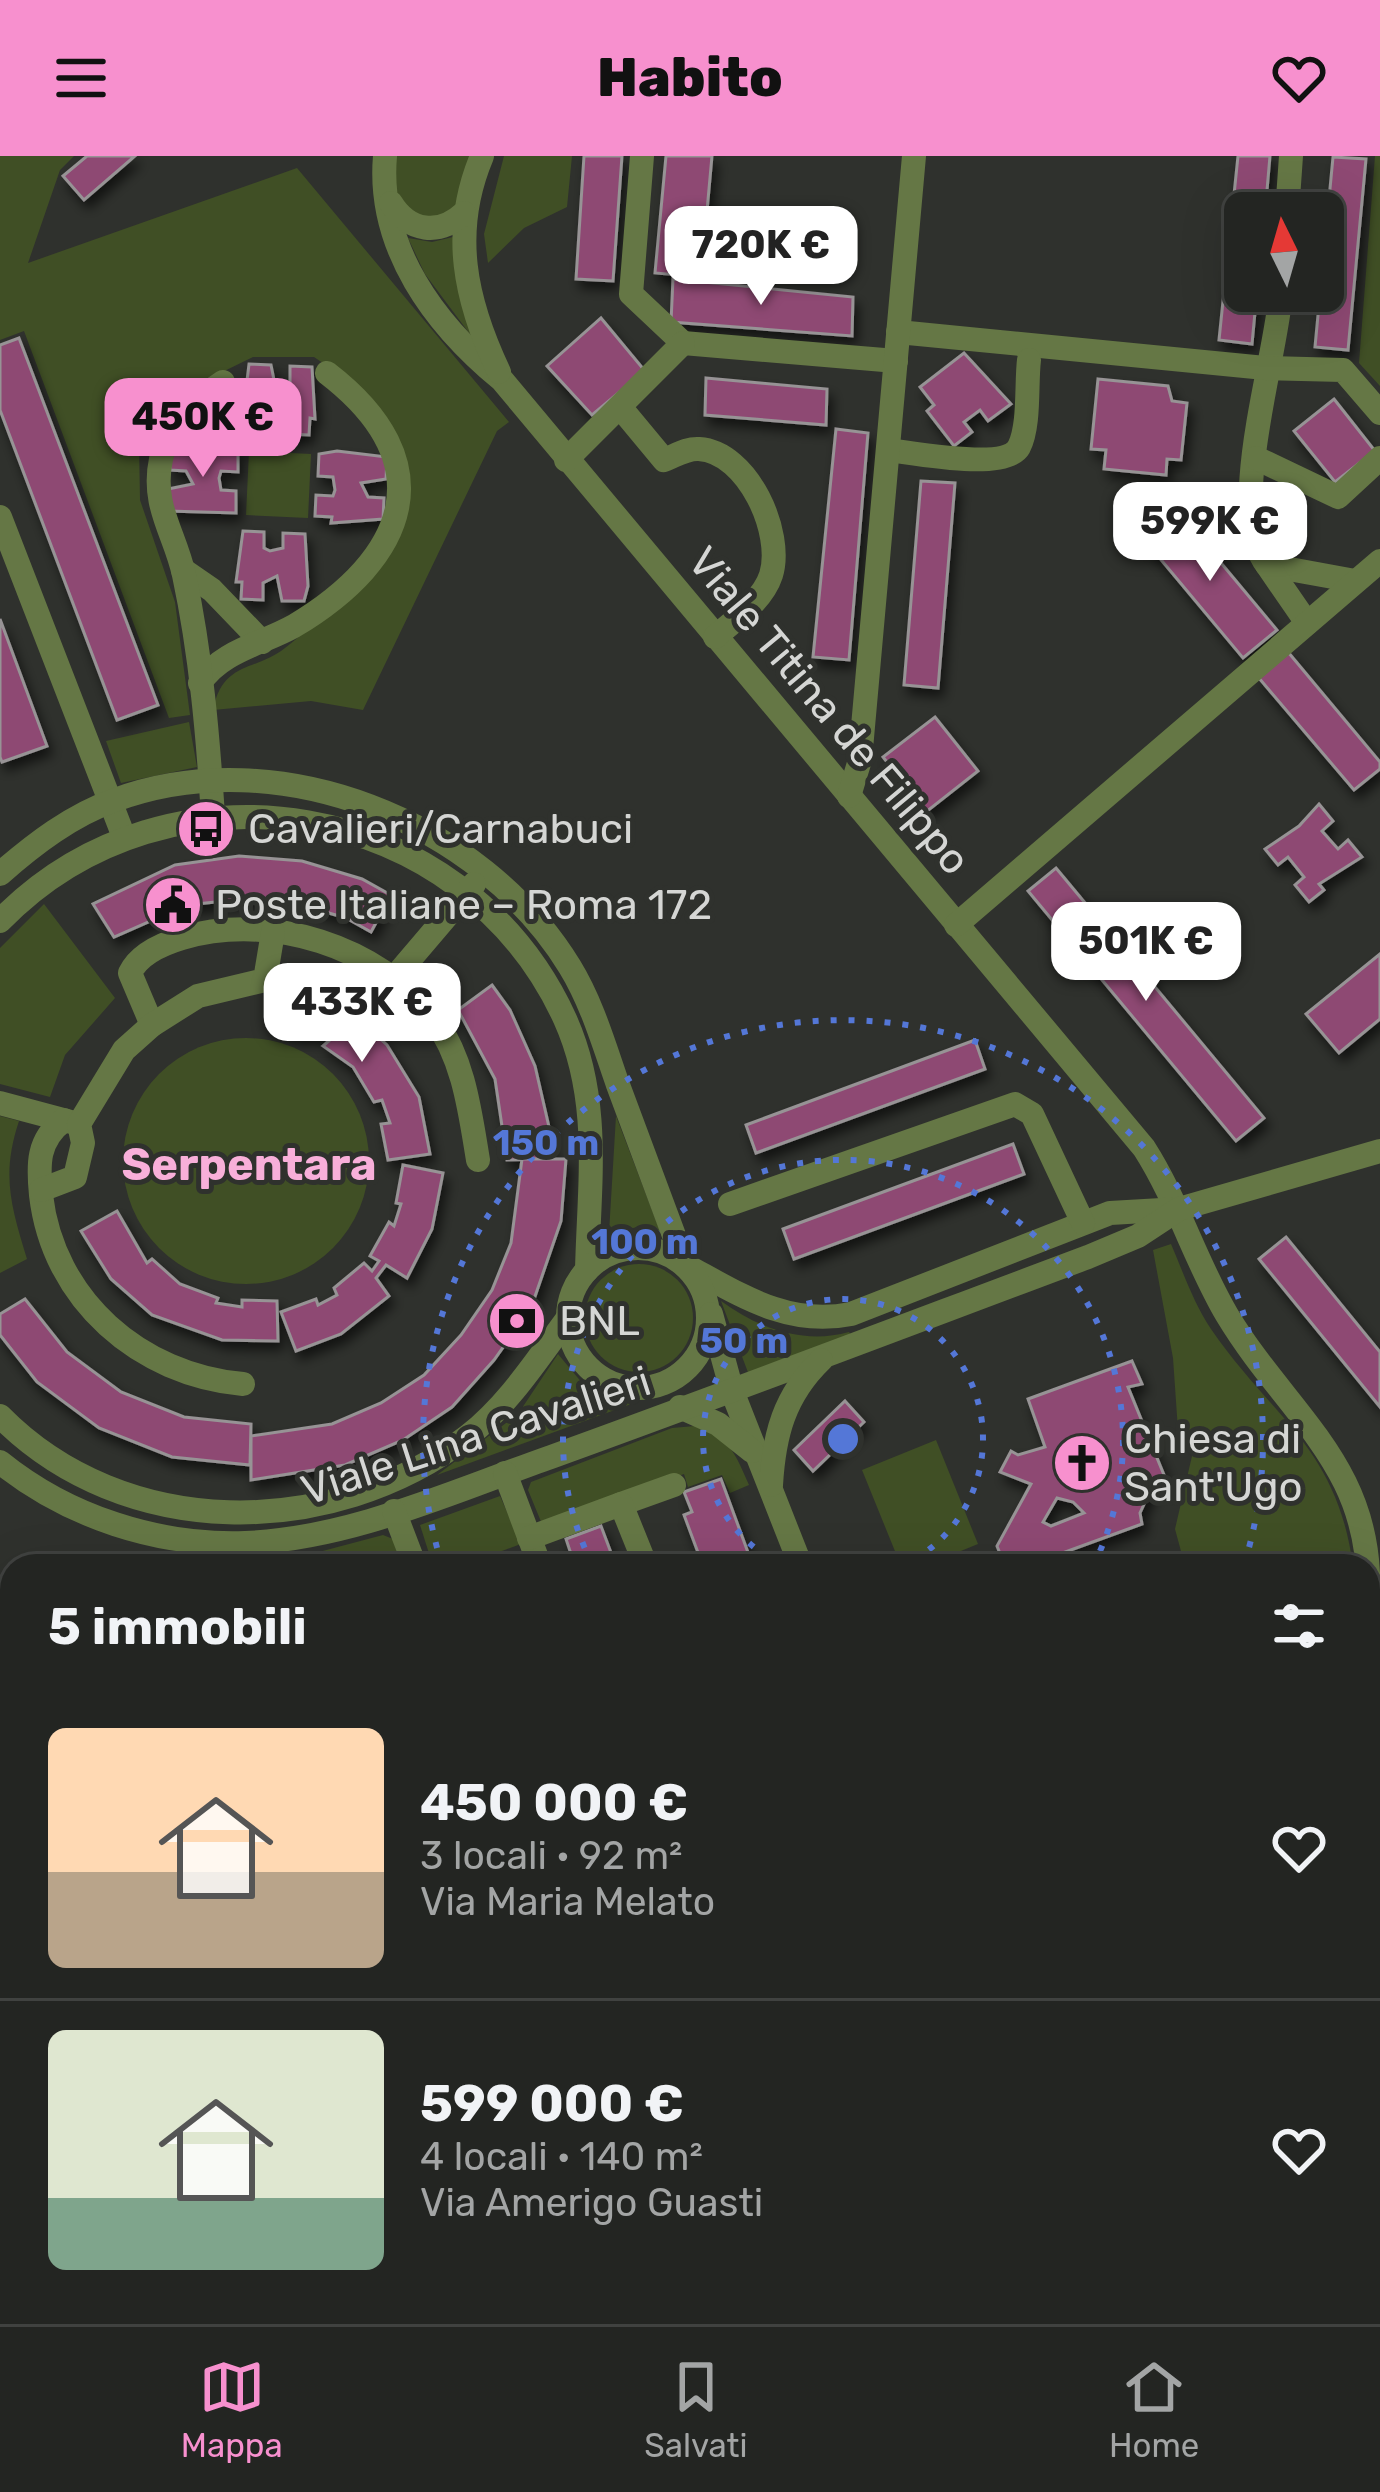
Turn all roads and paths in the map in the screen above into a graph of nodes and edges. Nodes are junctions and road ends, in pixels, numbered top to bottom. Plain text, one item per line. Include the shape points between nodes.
1 (385, 156) edge
2 (482, 156) edge
3 (642, 156) edge
4 (914, 156) edge
5 (1291, 156) edge
6 (385, 190) junction
7 (1288, 192) edge
8 (464, 213) junction
9 (1279, 312) edge
10 (898, 332) junction
11 (683, 343) junction
12 (1029, 360) dead end
13 (896, 361) junction
14 (1265, 368) junction
15 (326, 373) dead end
16 (502, 380) junction
17 (224, 382) dead end
18 (620, 407) junction
19 (1380, 413) edge
20 (888, 450) junction
21 (1256, 458) junction
22 (1380, 458) edge
23 (566, 460) junction
24 (0, 517) edge
25 (1380, 561) edge
26 (1267, 566) junction
27 (183, 570) junction
28 (1355, 580) junction
29 (1306, 623) junction
30 (716, 637) junction
31 (262, 642) junction
32 (200, 683) junction
33 (211, 781) junction
34 (849, 796) junction
35 (111, 801) junction
36 (213, 816) junction
37 (124, 836) junction
38 (484, 872) junction
39 (0, 874) edge
40 (464, 895) junction
41 (0, 921) edge
42 (956, 925) junction
43 (273, 932) junction
44 (394, 978) junction
45 (152, 1024) junction
46 (0, 1103) edge
47 (71, 1122) junction
48 (1380, 1151) edge
49 (478, 1160) dead end
50 (40, 1190) junction
51 (730, 1204) dead end
52 (1179, 1209) junction
53 (1083, 1223) junction
54 (685, 1265) junction
55 (586, 1270) junction
56 (704, 1294) junction
57 (568, 1318) junction
58 (826, 1356) junction
59 (243, 1384) dead end
60 (640, 1388) junction
61 (732, 1390) junction
62 (684, 1408) junction
63 (0, 1416) edge
64 (758, 1457) junction
65 (0, 1462) edge
66 (505, 1473) junction
67 (674, 1485) dead end
68 (771, 1488) junction
69 (141, 1502) junction
70 (621, 1504) junction
71 (394, 1511) junction
72 (124, 1527) junction
73 (529, 1538) junction
74 (195, 1554) edge
75 (411, 1554) edge
76 (535, 1554) edge
77 (641, 1554) edge
78 (796, 1554) edge
79 (1373, 1554) edge

1 - 6 street, Viale Titina de Filippo
2 - 8 street, Viale Titina de Filippo
3 - 11 street via 631,294
4 - 10 street
5 - 7 street
6 - 8 street via 399,216 420,228 445,226
6 - 16 street, Viale Titina de Filippo via 428,304
8 - 16 street, Viale Titina de Filippo via 468,299
9 - 14 street
10 - 13 street
10 - 14 street
11 - 13 street
11 - 18 street
12 - 20 street via 1022,438 1010,456
13 - 20 street
14 - 19 street via 1342,370
14 - 21 street
15 - 31 street via 382,428 398,472 397,520 365,573
16 - 23 street, Viale Titina de Filippo
17 - 27 street via 180,417 162,457 160,512
18 - 23 street
18 - 30 street via 664,460 699,449 724,458 769,522 768,582
20 - 34 street via 860,760
21 - 22 street via 1338,497
21 - 26 street via 1251,527
23 - 30 street, Viale Titina de Filippo
24 - 35 street
25 - 28 street
26 - 28 street
26 - 29 street
27 - 31 street
27 - 32 street
28 - 29 street
29 - 42 street
30 - 34 street, Viale Titina de Filippo
31 - 32 street via 218,663
32 - 33 street
33 - 35 street
33 - 36 street
33 - 38 street via 358,803 411,823
34 - 42 street, Viale Titina de Filippo
35 - 37 street
35 - 39 street
36 - 37 street
36 - 40 street via 341,829 397,850
37 - 41 street via 61,870
38 - 40 street
38 - 54 street via 550,939 584,994
40 - 44 street
40 - 55 street via 534,967 574,1042 592,1128
42 - 52 street, Viale Titina de Filippo via 1137,1139
43 - 44 street via 338,948
43 - 45 street via 265,980 198,995
43 - 45 street via 206,932 143,956 129,976
44 - 49 street via 445,1036
45 - 47 street
46 - 47 street
47 - 50 street via 43,1142
47 - 50 street via 83,1143 75,1178
48 - 52 street
50 - 59 street via 62,1266 110,1330 165,1364
51 - 53 street via 1015,1104 1032,1114
52 - 53 street via 1130,1209
52 - 58 street, Viale Lina Cavalieri via 1120,1245
52 - 79 street, Viale Titina de Filippo via 1234,1326 1337,1461
53 - 54 street via 838,1316 774,1311
54 - 55 street via 634,1248
54 - 56 street
55 - 57 street
56 - 60 street via 709,1320 696,1357 678,1376
56 - 61 street
57 - 60 street via 589,1368
57 - 69 street, Viale Lina Cavalieri via 479,1427 393,1481 252,1512
58 - 61 street, Viale Lina Cavalieri
58 - 68 street via 782,1414
60 - 62 street
61 - 62 street, Viale Lina Cavalieri
61 - 64 street
62 - 64 street
62 - 66 street, Viale Lina Cavalieri
63 - 69 street, Viale Lina Cavalieri via 69,1472
64 - 68 street
65 - 72 street, Viale Lina Cavalieri via 52,1497
66 - 71 street, Viale Lina Cavalieri
66 - 73 street
67 - 70 street
68 - 78 street
69 - 72 street
70 - 73 street
70 - 77 street
71 - 74 street, Viale Lina Cavalieri
71 - 75 street
72 - 74 street, Viale Lina Cavalieri
73 - 76 street

